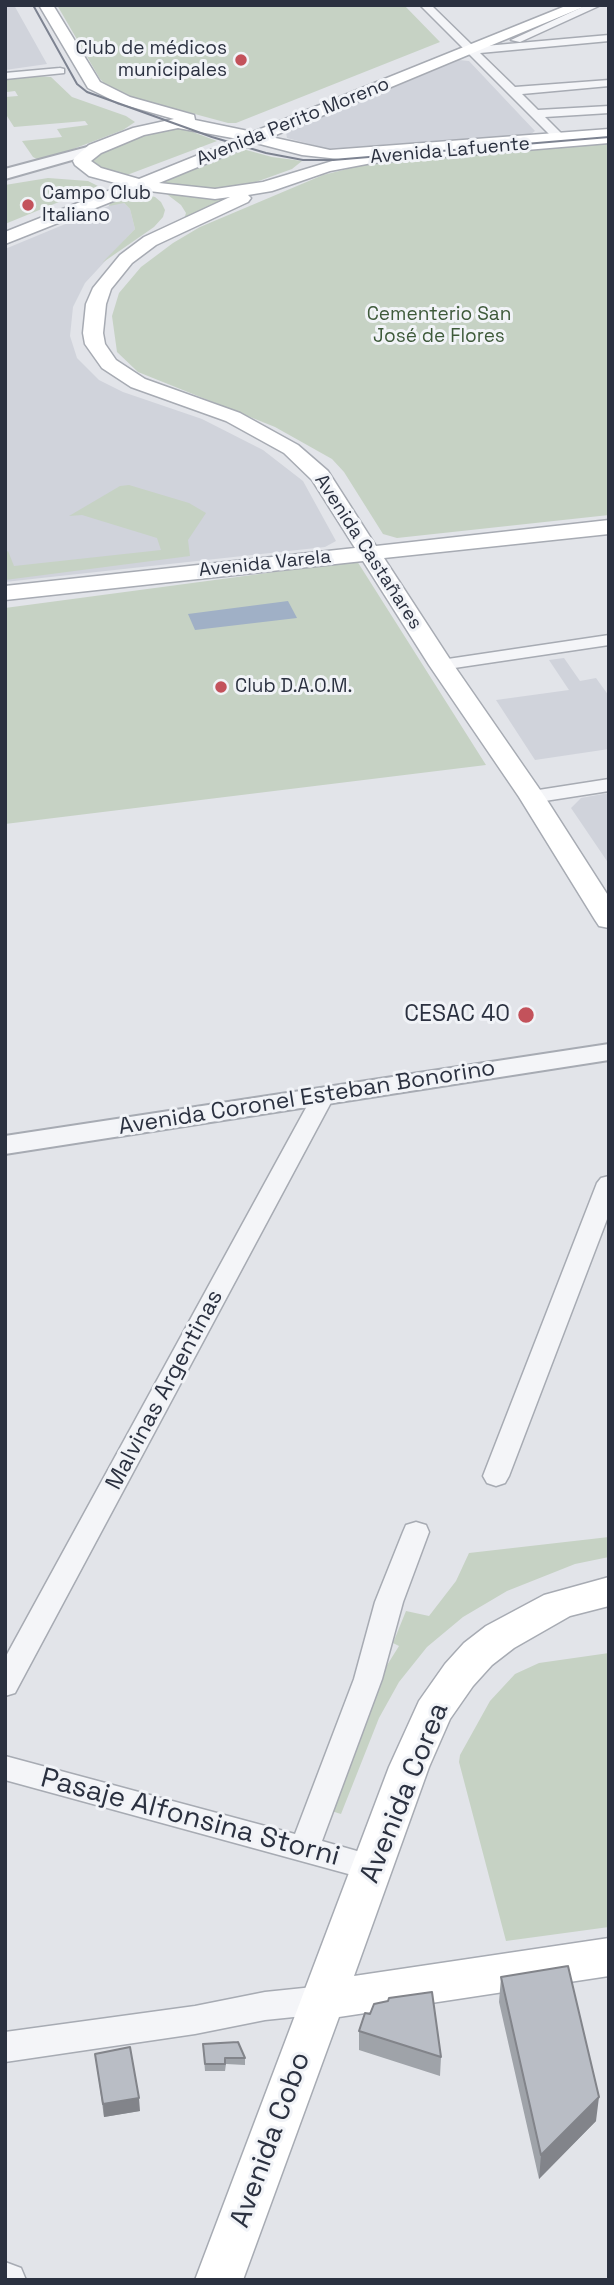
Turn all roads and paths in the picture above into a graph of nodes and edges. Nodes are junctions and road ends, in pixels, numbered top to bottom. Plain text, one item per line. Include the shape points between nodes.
1 (46, 5) edge
2 (425, 5) edge
3 (563, 5) edge
4 (581, 5) edge
5 (596, 5) edge
6 (609, 38) edge
7 (467, 48) junction
8 (495, 48) junction
9 (57, 66) joint
10 (5, 74) edge
11 (609, 83) edge
12 (513, 91) junction
13 (609, 109) edge
14 (535, 114) junction
15 (212, 127) junction
16 (139, 131) junction
17 (250, 136) junction
18 (609, 136) edge
19 (561, 139) junction
20 (95, 149) junction
21 (302, 150) junction
22 (95, 172) junction
23 (5, 174) edge
24 (293, 176) junction
25 (5, 182) edge
26 (138, 184) junction
27 (266, 187) junction
28 (5, 231) edge
29 (5, 239) edge
30 (150, 242) junction
31 (609, 527) edge
32 (370, 553) junction
33 (5, 593) edge
34 (609, 640) edge
35 (441, 665) junction
36 (609, 785) edge
37 (532, 797) junction
38 (609, 920) edge
39 (609, 1052) edge
40 (324, 1095) junction
41 (5, 1144) edge
42 (609, 1183) edge
43 (496, 1476) dead end
44 (416, 1532) dead end
45 (609, 1591) edge
46 (5, 1685) edge
47 (5, 1768) edge
48 (304, 1850) junction
49 (374, 1868) junction
50 (609, 1957) edge
51 (323, 2000) junction
52 (5, 2047) edge
53 (219, 2280) edge

1 - 15 main road via 94,85 124,100
2 - 7 street
3 - 7 main road, Avenida Perito Moreno
4 - 7 main road, Avenida Perito Moreno
5 - 8 street
6 - 8 street
7 - 8 street
7 - 12 street
7 - 17 main road, Avenida Perito Moreno
9 - 10 street
9 - 16 main road via 76,91 144,117 147,121
11 - 12 street
12 - 14 street
13 - 14 street
14 - 19 street
15 - 16 main road via 178,123
15 - 17 main road, Avenida Lafuente
16 - 20 main road
17 - 21 main road, Avenida Lafuente
17 - 26 main road, Avenida Perito Moreno
18 - 19 main road, Avenida Lafuente
19 - 21 main road, Avenida Lafuente via 344,155
19 - 24 main road, Avenida Lafuente via 372,158
20 - 22 main road via 81,161
20 - 23 street
21 - 24 main road via 313,160
22 - 25 street via 58,171
22 - 26 main road, Avenida Lafuente
24 - 27 main road, Avenida Lafuente
26 - 27 main road, Avenida Lafuente via 215,194
26 - 28 main road, Avenida Perito Moreno
26 - 29 main road, Avenida Perito Moreno
26 - 30 main road, Avenida Castañares via 173,207 170,220
27 - 30 main road, Avenida Castañares
30 - 32 main road, Avenida Castañares via 126,260 102,288 93,333 101,356 138,383 233,417 291,449 320,476
31 - 32 main road, Avenida Varela
32 - 33 main road, Avenida Varela
32 - 35 main road, Avenida Castañares
34 - 35 street
35 - 37 main road, Avenida Castañares
36 - 37 street
37 - 38 main road, Avenida Castañares
39 - 40 street, Avenida Coronel Esteban Bonorino
40 - 41 street, Avenida Coronel Esteban Bonorino
40 - 46 street, Malvinas Argentinas
42 - 43 street
44 - 48 street via 388,1602 368,1679
45 - 49 main road, Avenida Corea via 558,1605 523,1623 478,1654 459,1675 433,1712
47 - 48 street, Pasaje Alfonsina Storni
48 - 49 street, Pasaje Alfonsina Storni
49 - 51 main road, Avenida Corea
50 - 51 main road
51 - 52 street
51 - 53 main road, Avenida Cobo

